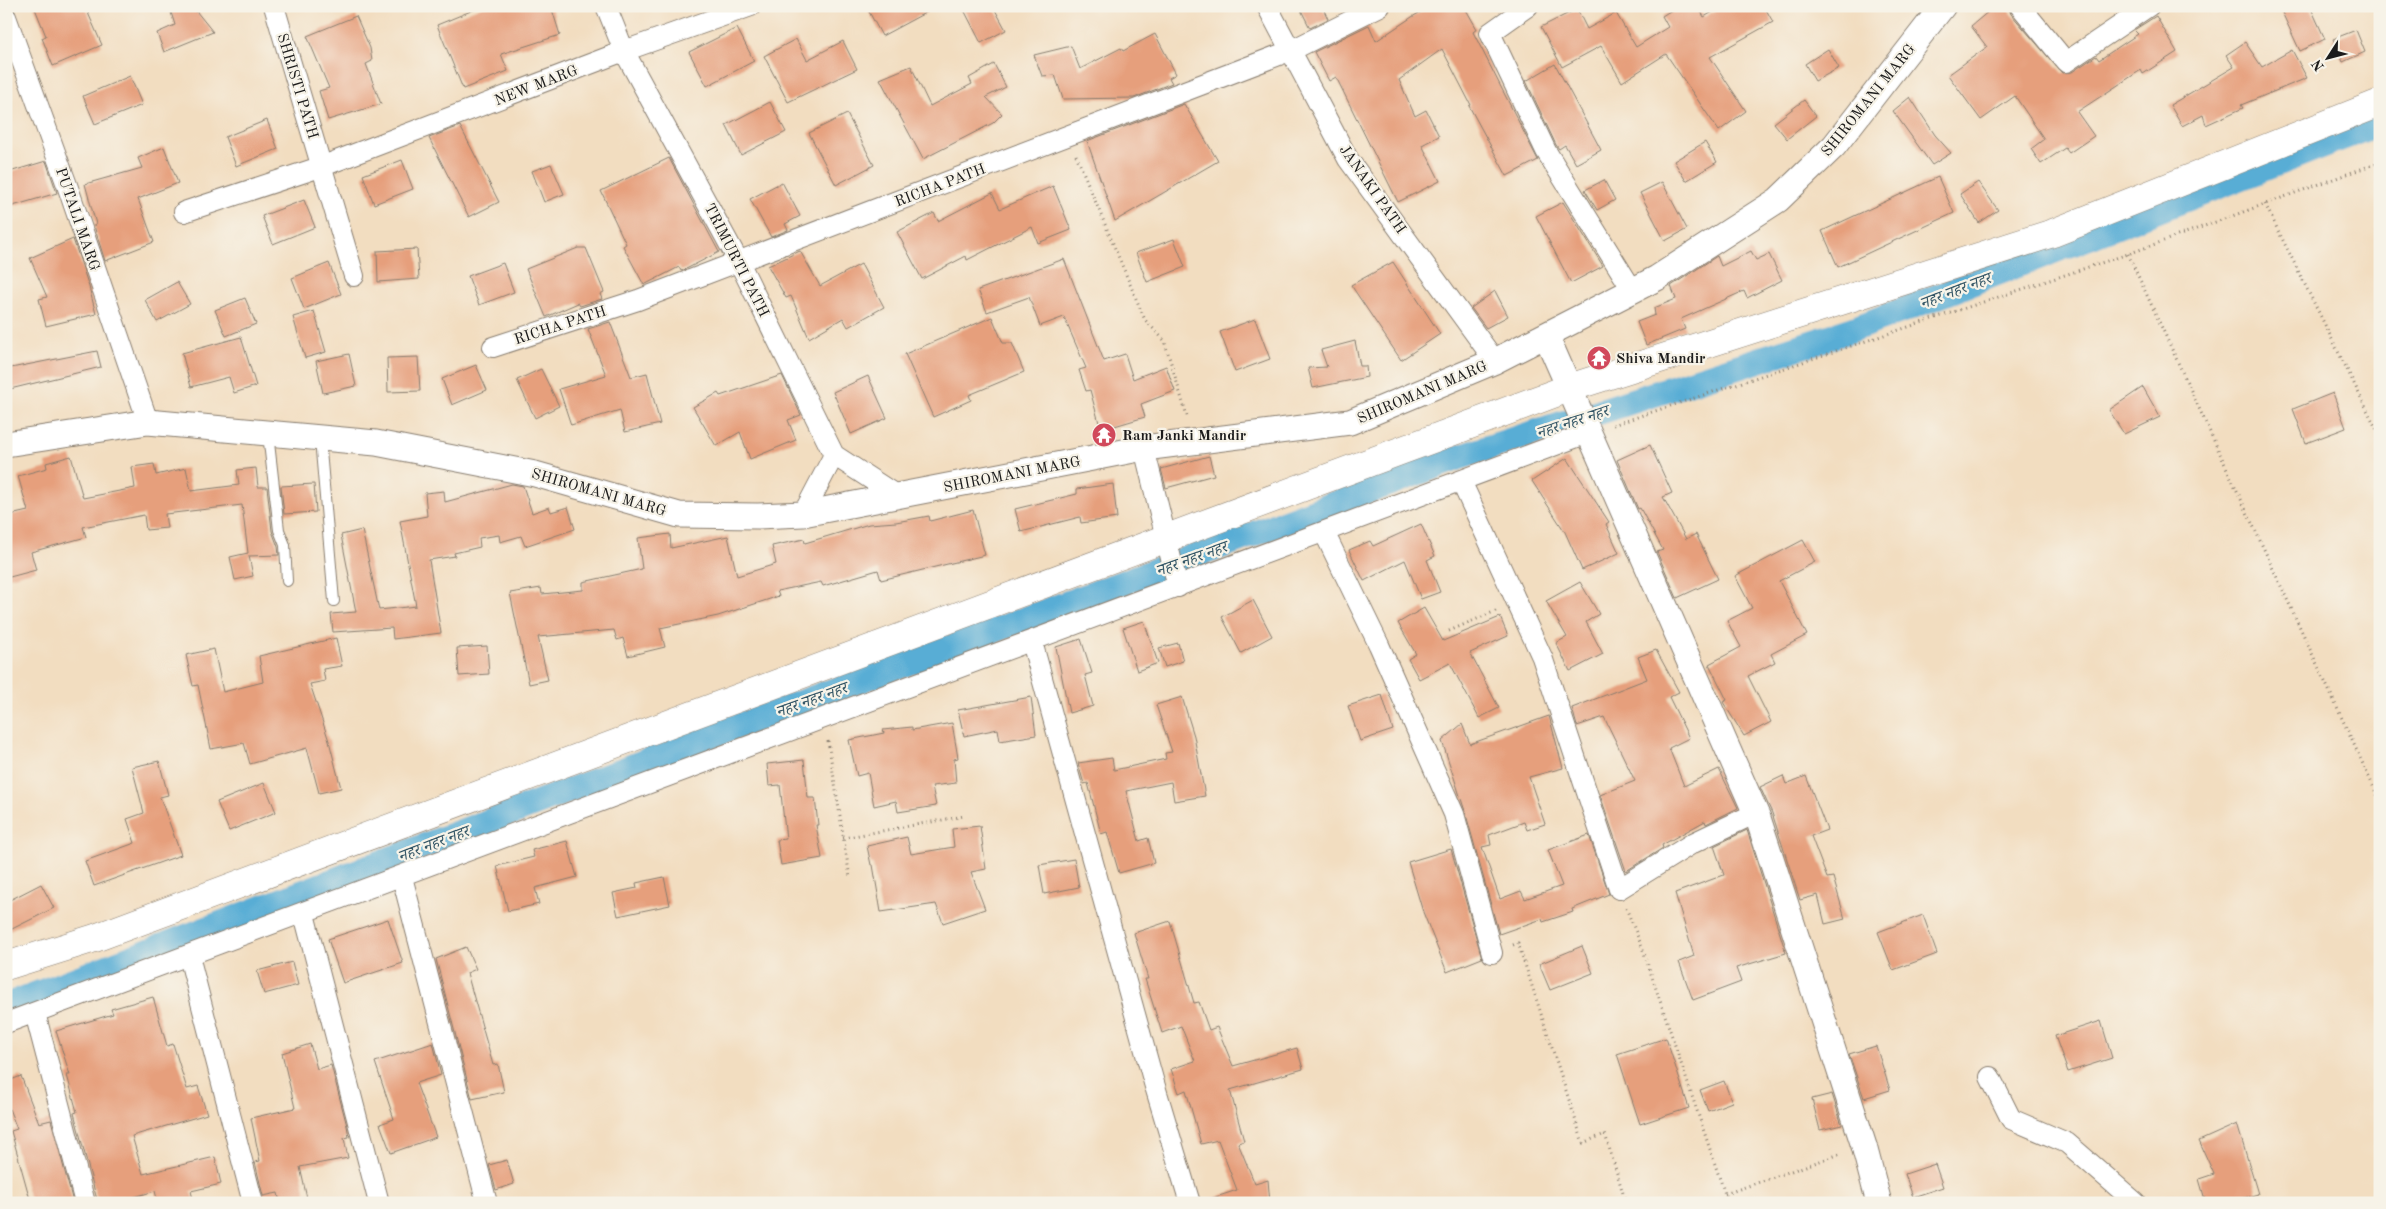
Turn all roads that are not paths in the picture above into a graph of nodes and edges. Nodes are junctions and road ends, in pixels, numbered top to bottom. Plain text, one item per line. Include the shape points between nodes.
1 (274, 6) edge
2 (606, 6) edge
3 (751, 6) edge
4 (1267, 6) edge
5 (1380, 6) edge
6 (1528, 6) edge
7 (1943, 6) edge
8 (2020, 6) edge
9 (2149, 6) edge
10 (6, 18) edge
11 (1292, 50) junction
12 (624, 51) junction
13 (2380, 103) edge
14 (323, 166) junction
15 (184, 212) dead end
16 (739, 262) junction
17 (354, 276) dead end
18 (1633, 291) junction
19 (1546, 335) junction
20 (493, 346) dead end
21 (1495, 361) junction
22 (1573, 397) junction
23 (148, 422) junction
24 (1588, 431) junction
25 (268, 433) junction
26 (320, 438) junction
27 (6, 444) edge
28 (1144, 448) junction
29 (834, 455) junction
30 (1461, 481) junction
31 (897, 496) junction
32 (803, 514) junction
33 (1324, 532) junction
34 (1166, 538) junction
35 (287, 581) dead end
36 (1178, 587) junction
37 (334, 601) dead end
38 (1032, 642) junction
39 (1756, 813) junction
40 (402, 877) junction
41 (304, 914) junction
42 (1492, 953) road end
43 (190, 956) junction
44 (6, 966) edge
45 (35, 1013) junction
46 (6, 1023) edge
47 (1990, 1077) dead end
48 (85, 1203) edge
49 (252, 1203) edge
50 (379, 1203) edge
51 (487, 1203) edge
52 (1190, 1203) edge
53 (1879, 1203) edge
54 (2136, 1203) edge

1 - 14 street, SHRISTI PATH
2 - 12 street, TRIMURTI PATH
3 - 12 street, NEW MARG
4 - 11 street, JANAKI PATH
5 - 11 street, RICHA PATH
6 - 18 street via 1490,33 1546,151
7 - 18 street, SHIROMANI MARG via 1834,146 1778,200
8 - 9 street via 2066,62
10 - 23 street, PUTALI MARG
11 - 16 street, RICHA PATH
11 - 21 street, JANAKI PATH via 1348,159
12 - 14 street, NEW MARG
12 - 16 street, TRIMURTI PATH
13 - 22 main road via 2052,234
14 - 15 street, NEW MARG
14 - 17 street
16 - 20 street, RICHA PATH via 638,300
16 - 29 street, TRIMURTI PATH
18 - 19 street, SHIROMANI MARG
19 - 21 street, SHIROMANI MARG
19 - 22 street
21 - 28 street, SHIROMANI MARG via 1350,422
22 - 24 street
22 - 34 main road
23 - 25 street, SHIROMANI MARG
23 - 27 street, SHIROMANI MARG
24 - 30 street
24 - 39 street
25 - 26 street, SHIROMANI MARG
25 - 35 lane via 279,530 285,545
26 - 32 street, SHIROMANI MARG via 376,443 535,474 679,515
26 - 37 lane
28 - 31 street, SHIROMANI MARG
28 - 34 street
29 - 31 street
29 - 32 street
30 - 33 street
30 - 39 street via 1553,685 1619,889 1693,843
31 - 32 street, SHIROMANI MARG
33 - 36 street
33 - 42 street via 1379,645 1454,814
34 - 36 street
34 - 44 main road via 104,934
36 - 38 street
38 - 40 street
38 - 52 street
39 - 53 street via 1864,1146
40 - 41 street
40 - 51 street
41 - 43 street
41 - 50 street
43 - 45 street
43 - 49 street
45 - 46 street
45 - 48 street
47 - 54 street via 2011,1119 2067,1143

